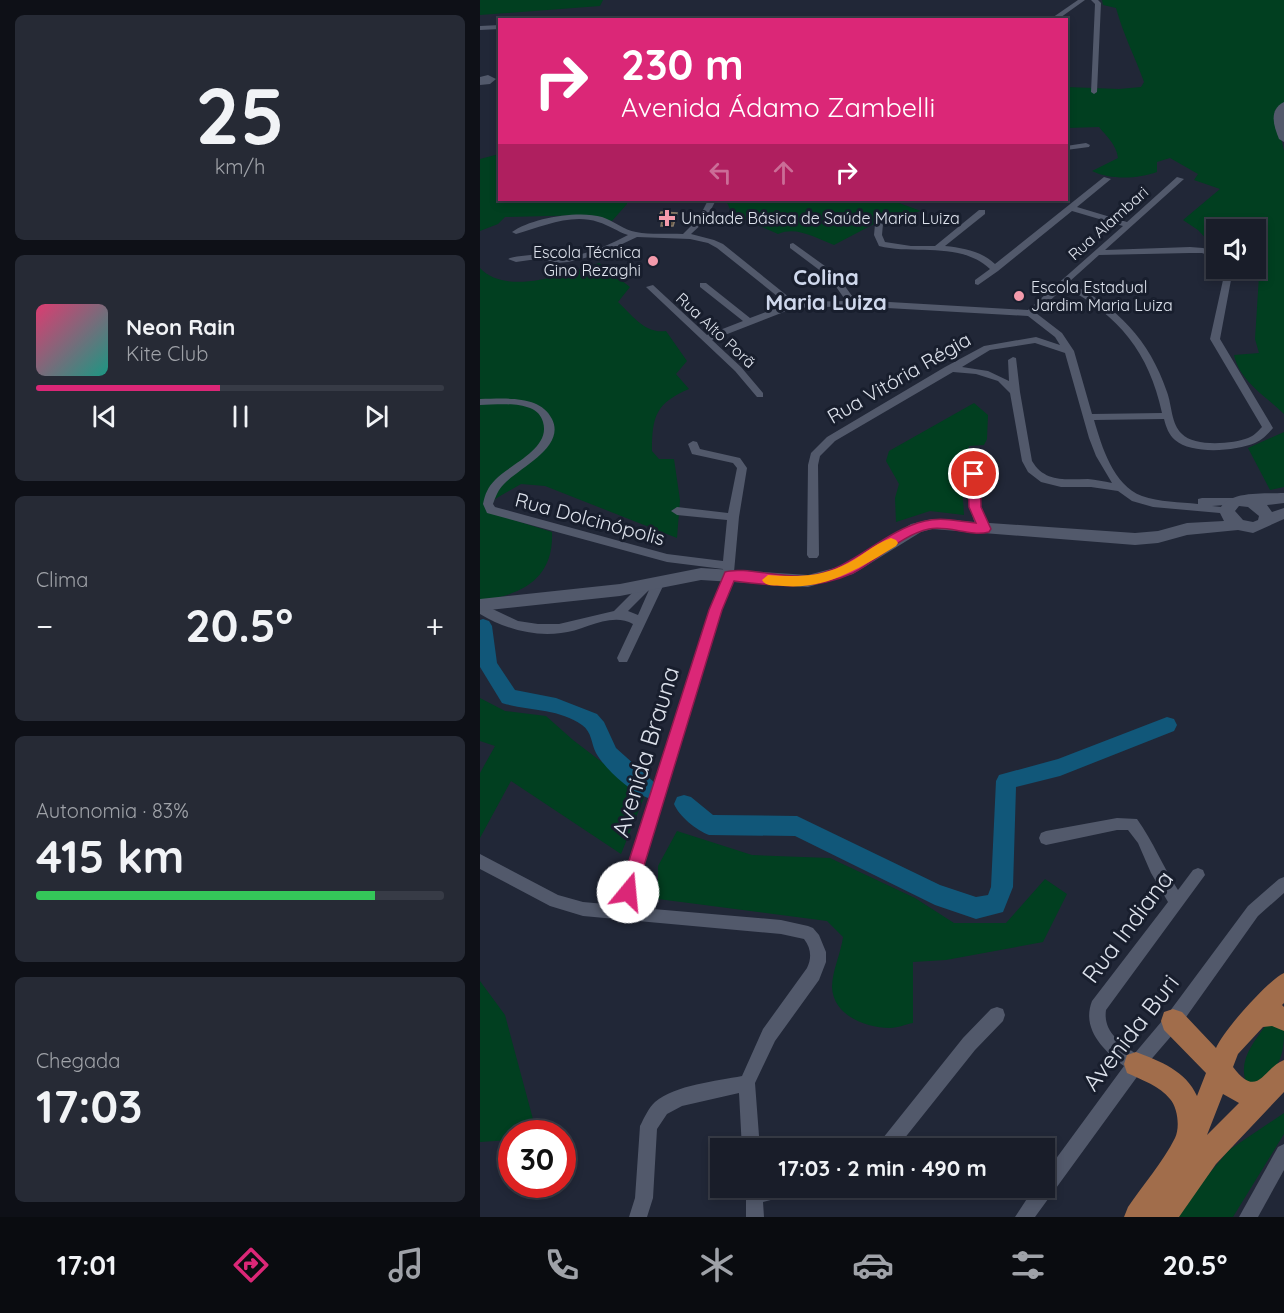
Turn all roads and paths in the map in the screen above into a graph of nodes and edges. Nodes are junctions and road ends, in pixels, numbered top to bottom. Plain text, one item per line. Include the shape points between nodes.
1 (1082, 0) edge
2 (1094, 0) edge
3 (1055, 18) edge
4 (498, 27) edge
5 (480, 28) edge
6 (488, 81) edge
7 (480, 91) edge
8 (1094, 92) dead end
9 (1284, 105) edge
10 (1284, 139) edge
11 (1086, 145) dead end
12 (1068, 148) edge
13 (1107, 179) dead end
14 (1180, 180) dead end
15 (711, 201) edge
16 (1071, 208) junction
17 (982, 212) dead end
18 (879, 224) dead end
19 (1128, 225) junction
20 (516, 232) dead end
21 (635, 235) junction
22 (684, 237) junction
23 (793, 246) dead end
24 (937, 249) junction
25 (1097, 253) junction
26 (1206, 254) edge
27 (512, 259) dead end
28 (995, 268) junction
29 (1227, 279) edge
30 (978, 282) dead end
31 (1064, 283) junction
32 (703, 285) dead end
33 (651, 287) dead end
34 (852, 303) junction
35 (793, 305) junction
36 (1030, 313) junction
37 (748, 322) junction
38 (1059, 335) junction
39 (706, 339) junction
40 (1036, 340) junction
41 (1069, 351) junction
42 (1013, 360) dead end
43 (948, 369) junction
44 (1015, 392) junction
45 (760, 395) dead end
46 (480, 402) edge
47 (1167, 416) junction
48 (1089, 417) junction
49 (693, 444) dead end
50 (1111, 472) junction
51 (974, 474) dead end
52 (1087, 483) junction
53 (1120, 488) junction
54 (1284, 498) edge
55 (1235, 510) junction
56 (677, 511) dead end
57 (1284, 513) edge
58 (733, 517) junction
59 (1267, 520) junction
60 (984, 529) junction
61 (813, 555) dead end
62 (729, 572) junction
63 (652, 585) junction
64 (480, 607) edge
65 (617, 615) junction
66 (639, 621) junction
67 (623, 658) dead end
68 (1046, 838) dead end
69 (480, 861) edge
70 (1198, 875) dead end
71 (1284, 884) edge
72 (1177, 903) junction
73 (621, 914) junction
74 (1284, 985) edge
75 (997, 1015) dead end
76 (1255, 1015) junction
77 (1284, 1019) edge
78 (1173, 1021) junction
79 (1229, 1046) junction
80 (1199, 1047) junction
81 (1136, 1064) junction
82 (1219, 1069) junction
83 (1277, 1082) edge
84 (747, 1083) junction
85 (750, 1138) edge
86 (894, 1138) edge
87 (1188, 1143) junction
88 (1284, 1153) edge
89 (754, 1198) edge
90 (638, 1217) edge
91 (755, 1217) edge
92 (1023, 1217) edge
93 (1138, 1217) edge
94 (1163, 1217) edge
95 (1248, 1217) edge

1 - 3 street
2 - 8 street via 1098,3
4 - 5 street
6 - 7 street
9 - 10 street via 1277,117
11 - 12 street
13 - 16 street
14 - 19 street, Rua Alambari
15 - 22 street via 702,219
16 - 19 street
16 - 28 street
17 - 24 street
18 - 24 street via 882,244
19 - 25 street, Rua Alambari
20 - 21 street via 562,219 589,218
21 - 22 street
21 - 27 street via 566,260 541,256
22 - 35 street via 720,246
23 - 34 street via 833,276
24 - 28 street via 973,254
25 - 26 street via 1190,250
25 - 31 street, Rua Alambari
28 - 30 street
29 - 47 street via 1215,339 1268,428 1253,441 1192,445 1180,439
31 - 36 street, Rua Alambari
31 - 47 street via 1105,306 1134,338 1157,378
32 - 37 street
33 - 39 street, Rua Alto Porã
34 - 35 street
34 - 36 street
35 - 37 street
36 - 38 street
37 - 39 street
38 - 40 street, Rua Vitória Régia
38 - 41 street
39 - 45 street, Rua Alto Porã
40 - 41 street, Rua Vitória Régia
40 - 43 street, Rua Vitória Régia via 987,348
41 - 48 street
42 - 44 street
43 - 44 street via 995,375
43 - 61 street, Rua Vitória Régia via 831,438 815,455
44 - 52 street via 1030,469 1050,482
46 - 62 street, Rua Dolcinópolis via 532,406 543,413 551,427 542,447 490,494 488,504 492,510 622,548
47 - 48 street
48 - 50 street via 1101,456
49 - 58 street, Avenida Brauna via 696,452 736,460 742,468
50 - 52 street
50 - 53 street
51 - 60 street via 975,507
52 - 53 street
53 - 55 street via 1136,498 1174,506
54 - 55 street
55 - 59 street via 1256,527
55 - 59 street via 1263,508
55 - 60 street via 1186,529 1135,539
56 - 58 street
57 - 59 street
58 - 62 street, Avenida Brauna
60 - 62 street via 926,525 847,570 808,581 777,581
62 - 63 street via 681,577
62 - 73 street, Avenida Brauna
63 - 64 street
63 - 65 street
63 - 66 street
64 - 65 street via 508,623 539,629 570,627
65 - 66 street
66 - 67 street
68 - 72 street via 1131,824
69 - 73 street via 555,901
70 - 72 street, Rua Indiana
71 - 78 street, Avenida Buri via 1253,911
72 - 81 street, Rua Indiana via 1106,994 1095,1016 1104,1038
73 - 84 street via 781,927 808,933 814,940 818,962 813,974 769,1035
74 - 76 main road
75 - 86 street
76 - 77 main road via 1273,1014
76 - 79 main road
78 - 80 main road
78 - 81 street, Avenida Buri
79 - 80 main road
79 - 82 main road
80 - 82 main road
81 - 87 main road via 1169,1080 1187,1099 1191,1116
81 - 92 street, Avenida Buri
82 - 83 main road via 1242,1092 1261,1094
82 - 87 main road
83 - 94 main road via 1224,1135
84 - 85 street
84 - 90 street via 679,1098 661,1108 649,1126 644,1198
87 - 93 main road
88 - 95 street
89 - 91 street

